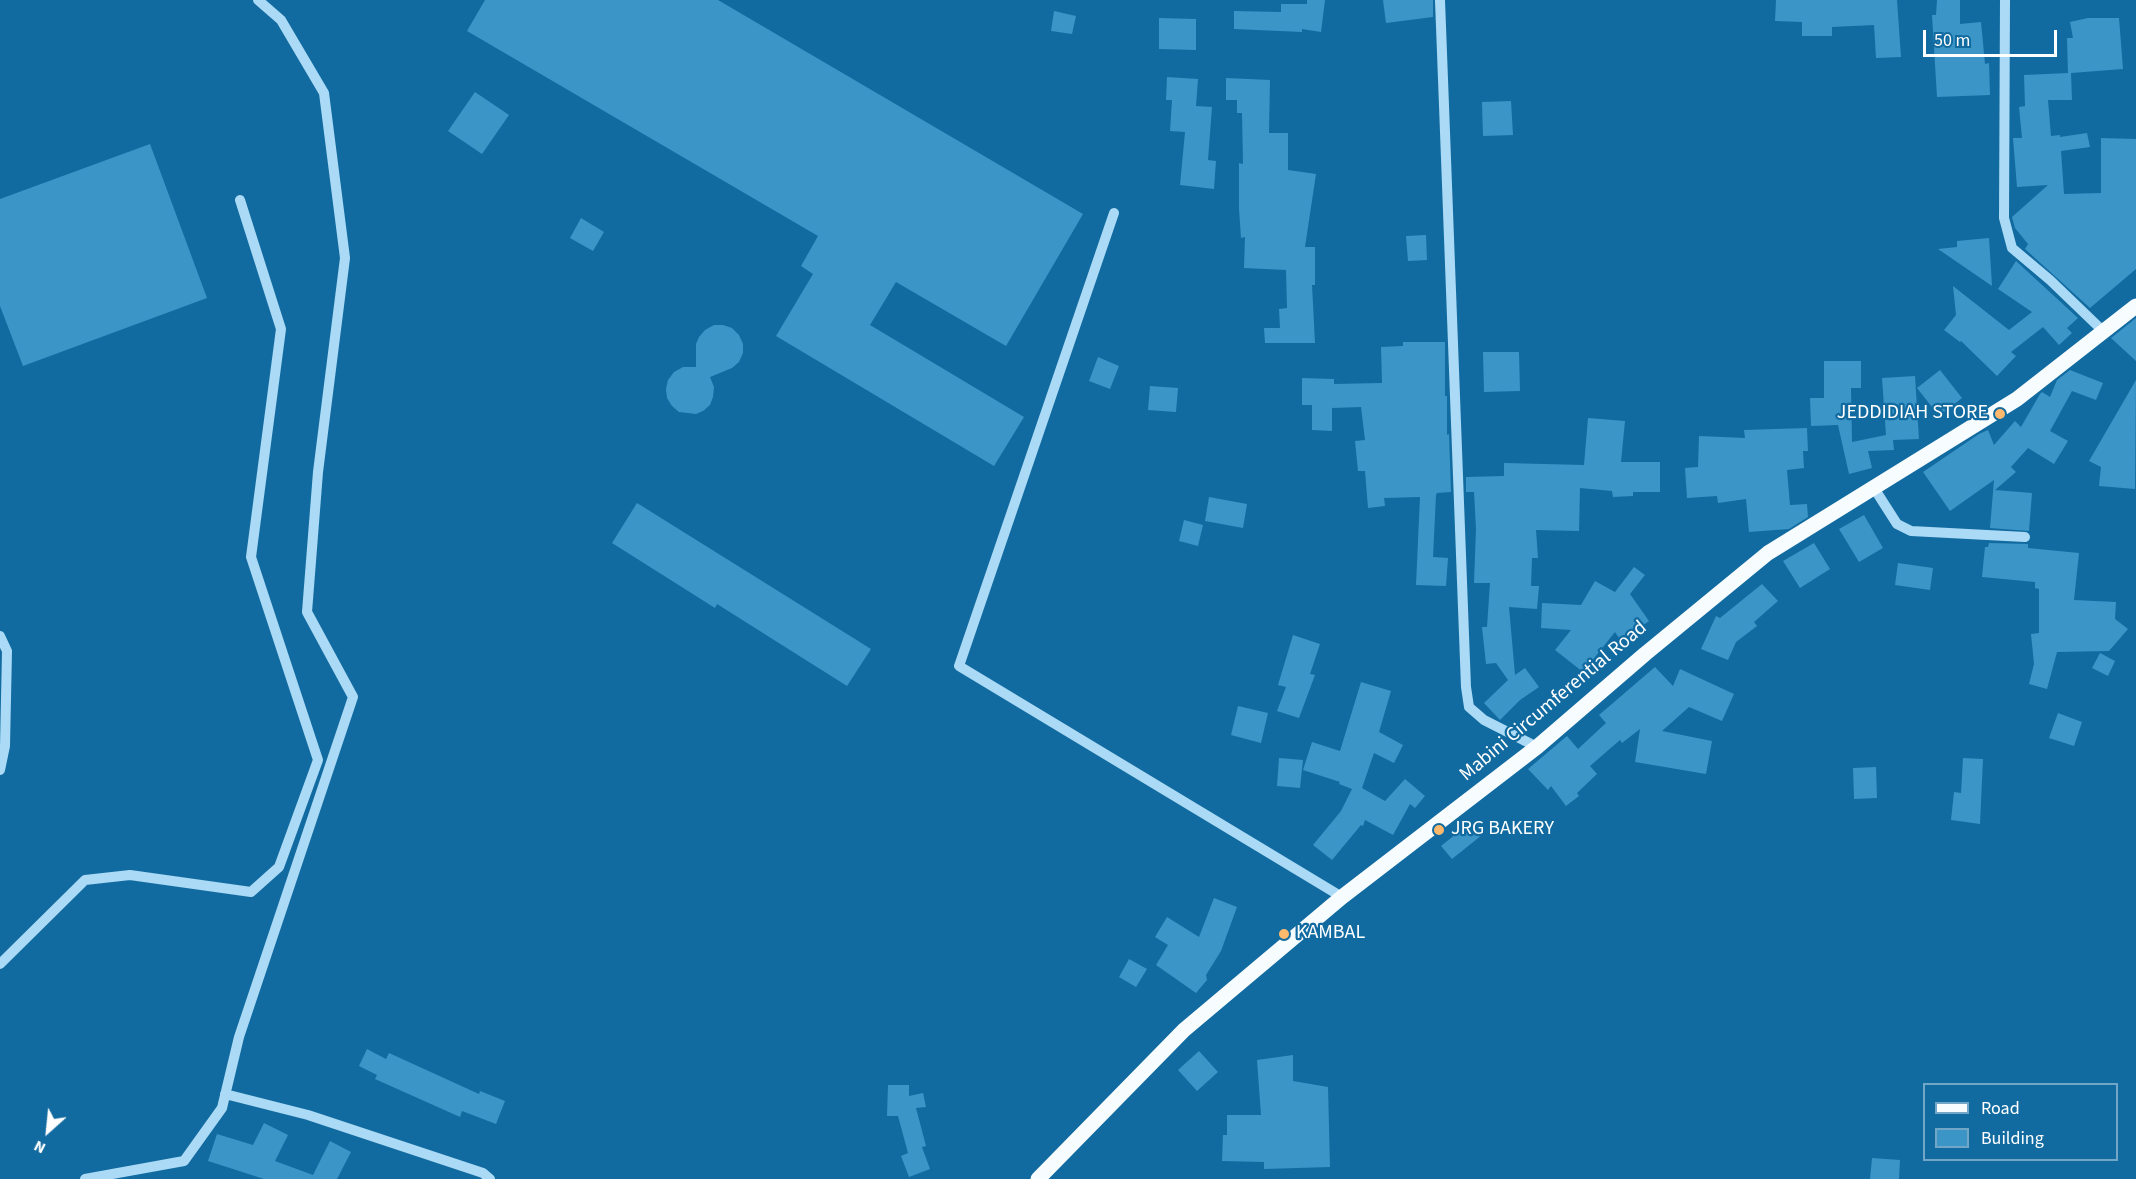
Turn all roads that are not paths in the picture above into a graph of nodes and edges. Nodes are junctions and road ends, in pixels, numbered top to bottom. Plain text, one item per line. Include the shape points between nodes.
1 (258, 0) edge
2 (1440, 0) edge
3 (2005, 0) edge
4 (240, 200) dead end
5 (1114, 213) dead end
6 (2136, 306) edge
7 (2103, 331) junction
8 (1874, 488) junction
9 (2025, 537) dead end
10 (0, 636) edge
11 (1537, 747) junction
12 (0, 770) edge
13 (1342, 897) junction
14 (0, 964) edge
15 (225, 1094) junction
16 (85, 1179) edge
17 (490, 1179) edge
18 (1038, 1179) edge

1 - 15 street via 281,20 324,93 345,258 318,472 307,612 353,698 238,1037
2 - 11 street via 1466,687 1469,707 1484,720
3 - 7 street via 2004,218 2012,248
4 - 14 street via 281,329 251,557 318,760 279,867 251,892 130,875 85,880
5 - 13 street via 959,666
6 - 7 main road, Mabini Circumferential Road
7 - 8 main road, Mabini Circumferential Road via 2017,399
8 - 9 street via 1897,524 1911,531
8 - 11 main road, Mabini Circumferential Road via 1768,553
10 - 12 street via 7,651 5,746
11 - 13 main road, Mabini Circumferential Road
13 - 18 main road, Mabini Circumferential Road via 1184,1030
15 - 16 street via 222,1108 184,1161
15 - 17 street via 308,1115 483,1173

